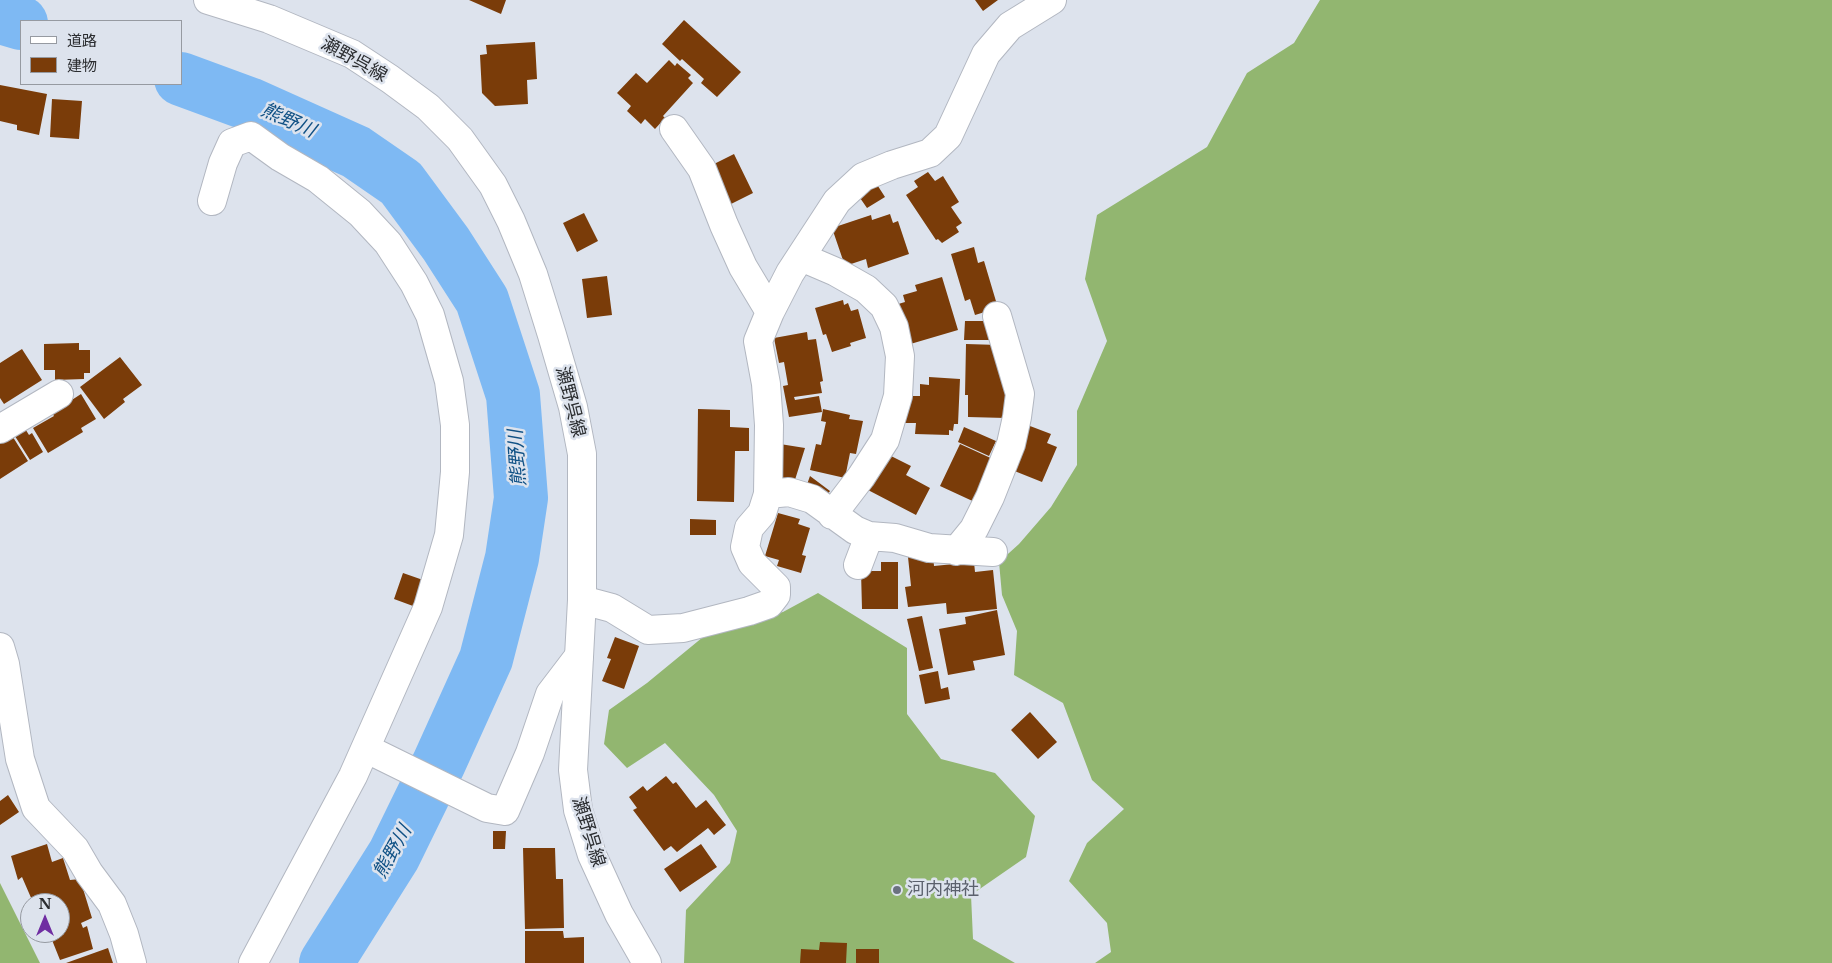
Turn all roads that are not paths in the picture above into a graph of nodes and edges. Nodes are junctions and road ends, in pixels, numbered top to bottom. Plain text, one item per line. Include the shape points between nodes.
1 (208, 0) edge
2 (1052, 0) edge
3 (674, 129) dead end
4 (212, 201) dead end
5 (801, 257) junction
6 (770, 312) junction
7 (998, 316) dead end
8 (60, 394) dead end
9 (0, 429) edge
10 (768, 494) junction
11 (832, 514) junction
12 (869, 536) junction
13 (956, 551) junction
14 (992, 552) dead end
15 (858, 565) dead end
16 (582, 600) junction
17 (0, 647) edge
18 (580, 656) junction
19 (371, 750) junction
20 (132, 963) edge
21 (253, 963) edge
22 (647, 963) edge

1 - 16 street, 瀬野呉線 via 269,19 344,51 390,79 428,107 460,139 493,186 533,274 573,406 582,454
2 - 5 street via 1010,26 986,54 948,136 930,153 863,177 837,200
3 - 6 street via 702,169 743,267
4 - 19 street via 232,143 251,136 318,179 360,213 388,243 430,315 449,381 455,425 455,472 449,535 428,607
5 - 6 street
5 - 11 street via 836,272 866,290 884,306 894,327 900,356 898,396 885,440
6 - 10 street via 758,341 769,425
7 - 13 street via 1020,394 1017,417 1011,444 990,497 974,529
8 - 9 street
10 - 11 street via 789,492 812,500
10 - 16 street via 762,512 749,528 745,547 752,563 776,587 776,595 769,604 683,628 648,630 612,608
11 - 12 street
12 - 13 street
12 - 15 street
13 - 14 street
16 - 18 street, 瀬野呉線
17 - 20 street via 20,759 36,808 75,849 112,904
18 - 19 street via 550,694 530,753 504,812 487,808
18 - 22 street, 瀬野呉線 via 573,770 578,810 592,855
19 - 21 street

